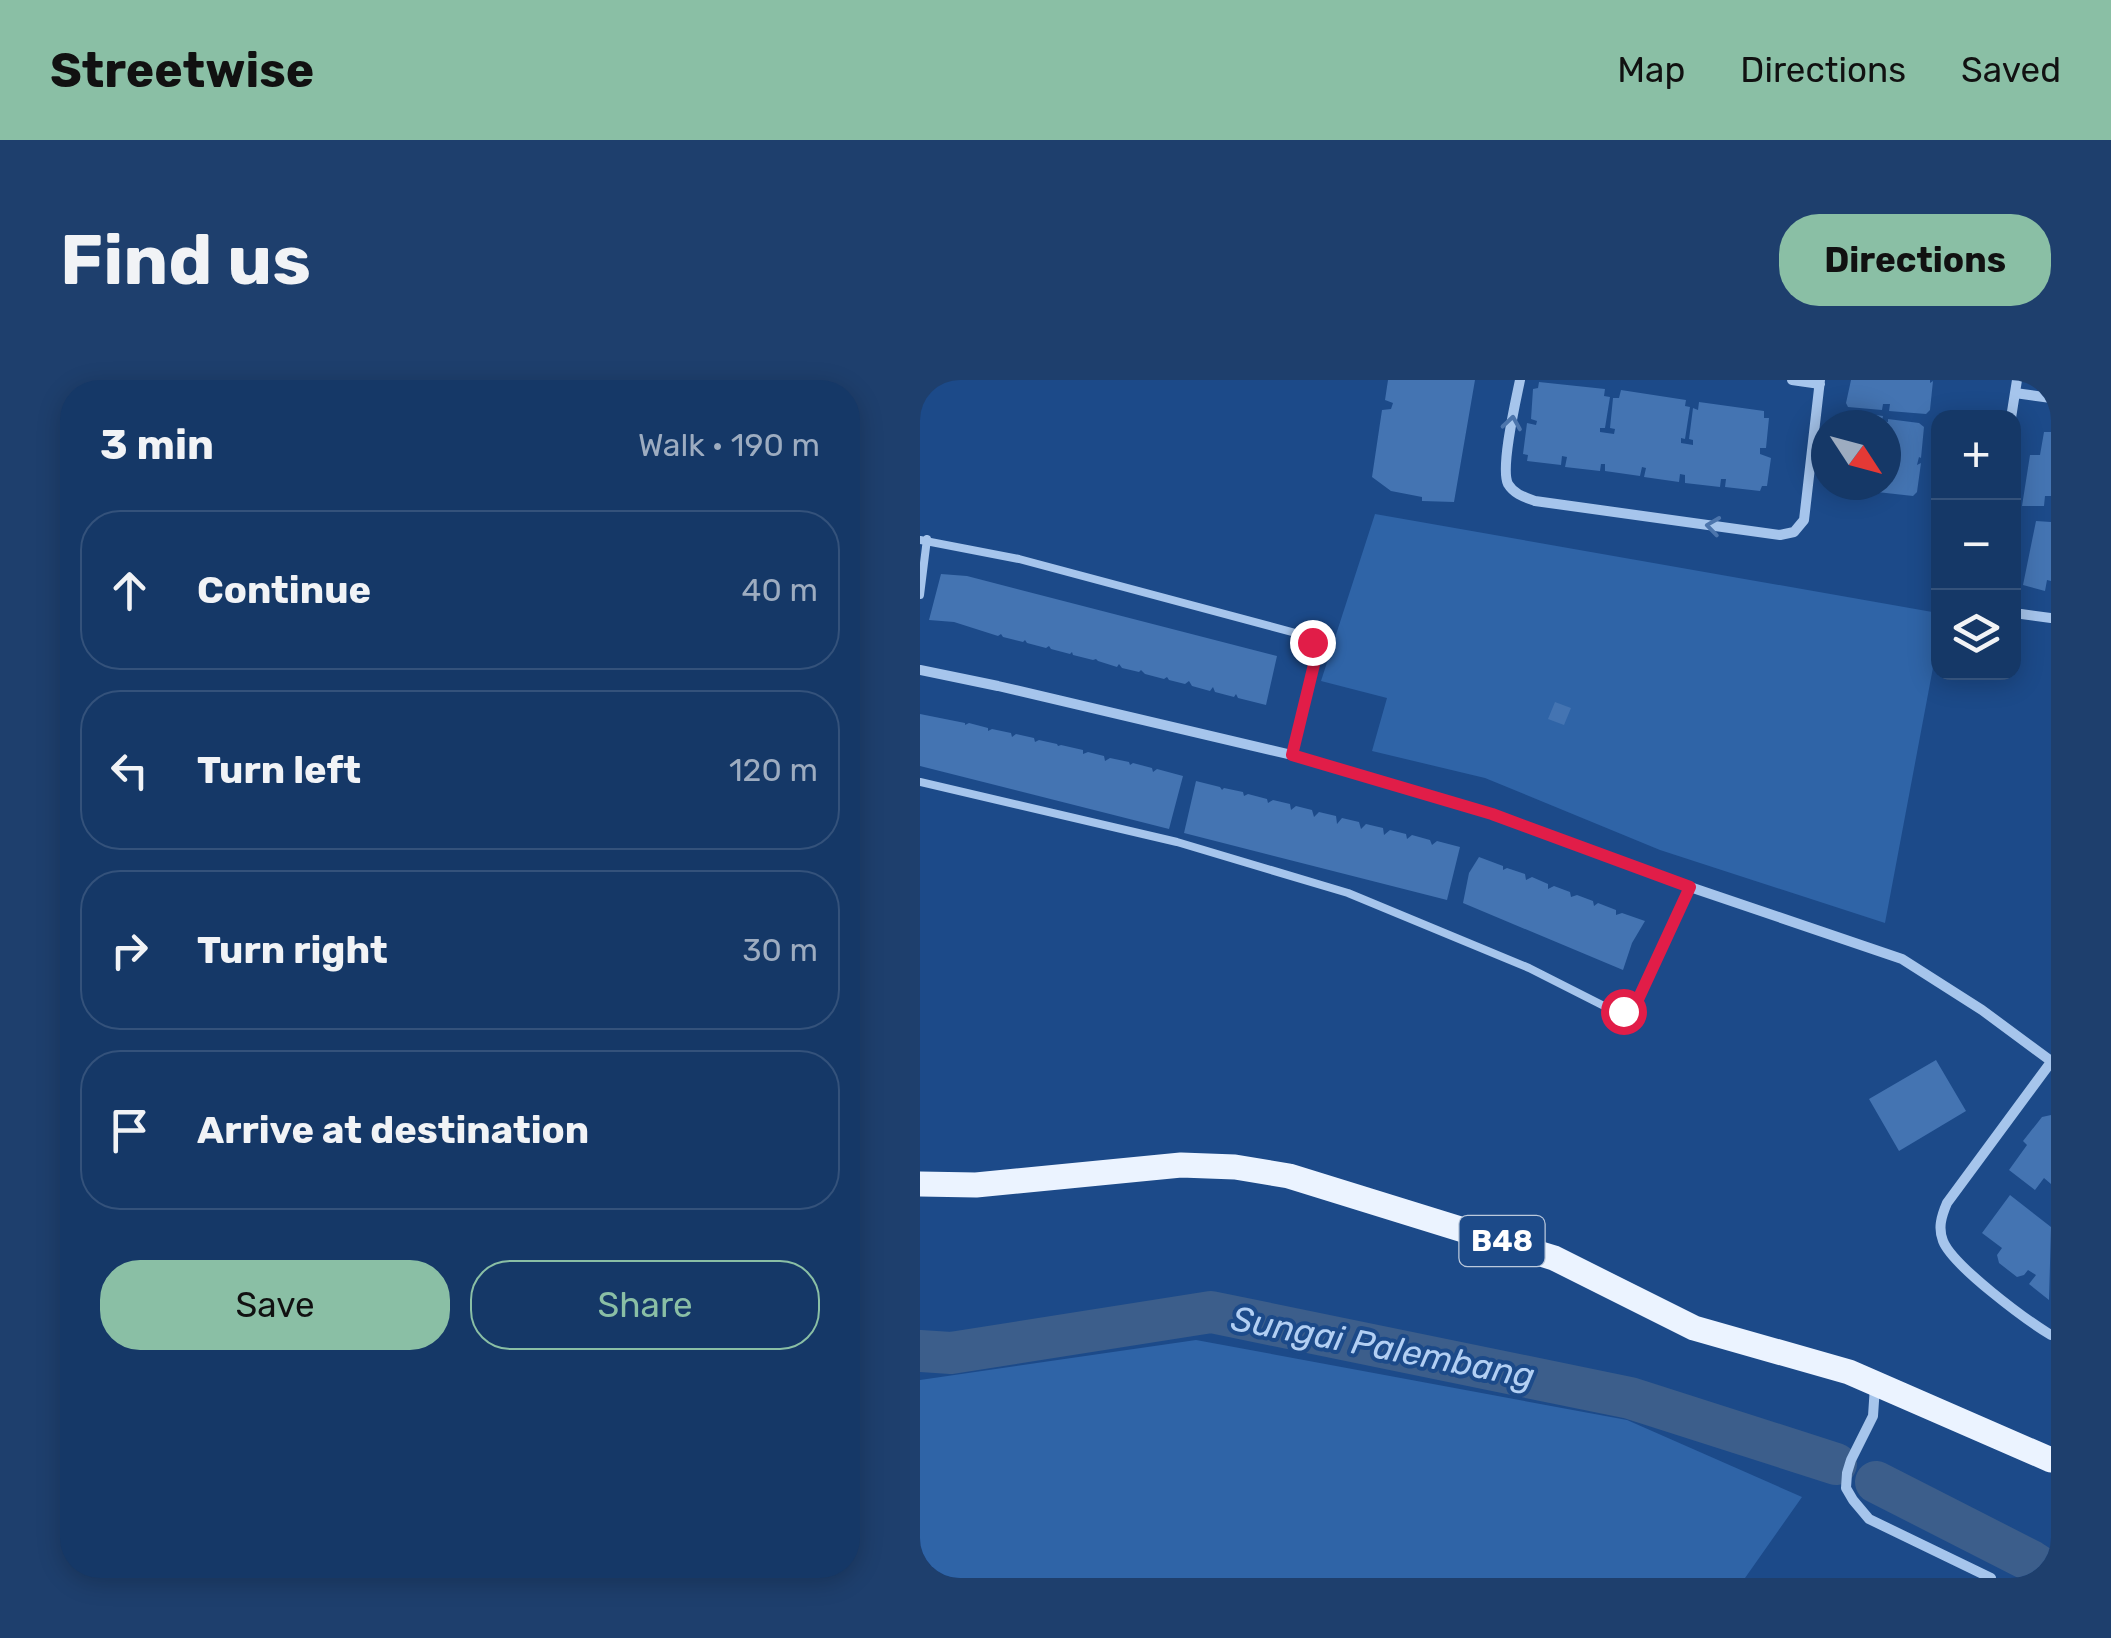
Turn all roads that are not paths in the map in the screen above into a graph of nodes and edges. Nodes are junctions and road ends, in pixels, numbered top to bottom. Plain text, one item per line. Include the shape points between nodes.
1 (1520, 380) edge
2 (1792, 380) edge
3 (2017, 380) edge
4 (1820, 382) edge
5 (2014, 393) junction
6 (2051, 398) edge
7 (2012, 410) edge
8 (923, 540) edge
9 (920, 595) edge
10 (2021, 614) edge
11 (2051, 618) edge
12 (920, 670) edge
13 (1292, 755) junction
14 (920, 782) edge
15 (1690, 887) junction
16 (2051, 1062) edge
17 (920, 1184) edge
18 (2051, 1335) edge
19 (1876, 1385) junction
20 (2051, 1460) edge
21 (1991, 1578) edge

4 -> 1 street via 1804,520 1780,536 1516,494 1506,481 1506,466
2 - 4 street
3 - 5 street
5 - 6 street
5 - 7 street
8 - 9 lane
8 - 13 lane via 1019,558 1303,635 1317,652
10 - 11 street
12 - 13 street
13 - 15 street via 1492,814
14 - 15 lane via 1176,842 1348,893 1623,1011 1635,1006
15 - 16 street via 1902,959
16 - 18 street via 1940,1219 1950,1254
17 - 19 main road, B48 via 976,1185 1181,1165 1288,1176 1554,1258 1694,1328
19 - 20 main road, B48
19 - 21 street via 1873,1416 1847,1473 1852,1500 1869,1519

